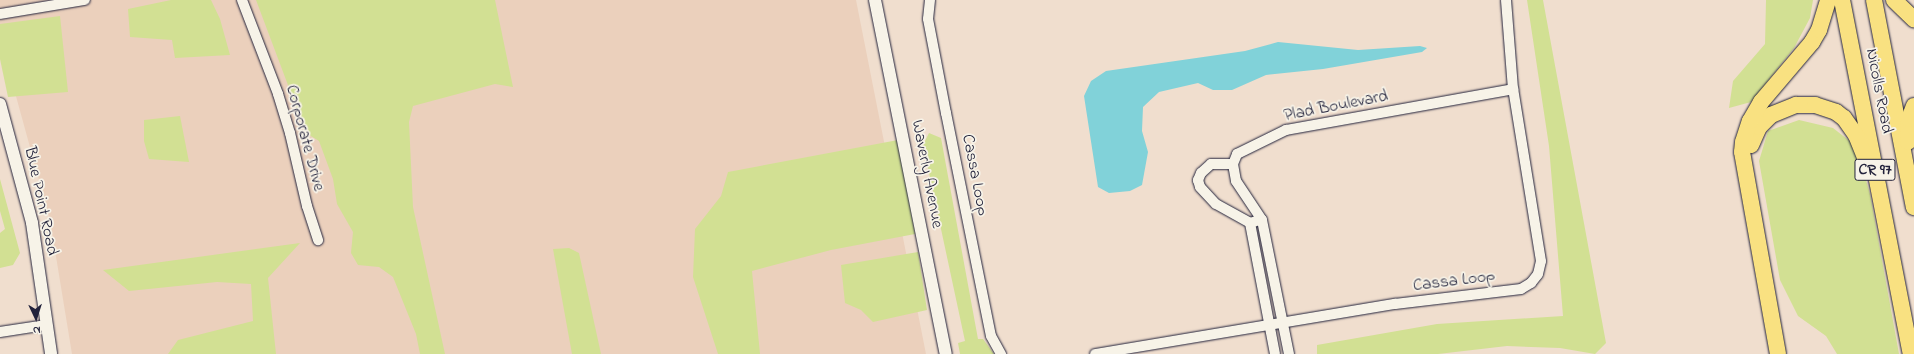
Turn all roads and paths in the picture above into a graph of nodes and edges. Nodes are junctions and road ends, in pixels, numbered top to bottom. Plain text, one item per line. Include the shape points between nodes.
1 (85, 0) edge
2 (242, 0) edge
3 (875, 0) edge
4 (930, 0) edge
5 (1506, 0) edge
6 (1828, 0) edge
7 (1842, 0) edge
8 (1874, 0) edge
9 (1894, 0) edge
10 (0, 14) edge
11 (1914, 19) edge
12 (1513, 89) junction
13 (0, 104) edge
14 (1914, 106) edge
15 (1233, 164) junction
16 (1746, 174) junction
17 (1914, 206) edge
18 (1883, 210) junction
19 (1262, 220) junction
20 (1250, 223) junction
21 (318, 240) dead end
22 (1283, 323) junction
23 (46, 325) junction
24 (1269, 326) junction
25 (0, 332) edge
26 (1775, 337) junction
27 (1910, 347) edge
28 (51, 354) edge
29 (946, 354) edge
30 (1001, 354) edge
31 (1095, 354) edge
32 (1275, 354) edge
33 (1289, 354) edge
34 (1770, 354) edge
35 (1778, 354) edge
36 (1785, 354) edge

1 - 10 street
2 - 21 street, Corporate Drive via 278,94 290,133 306,206
3 - 29 street, Waverly Avenue
4 - 30 street, Cassa Loop via 928,19 991,336
5 - 12 street, Cassa Loop
6 - 16 highway via 1812,42 1767,94 1750,121 1742,152
7 - 18 highway, Nicolls Road / CR 97
8 - 17 highway, Nicolls Road / CR 97
9 - 11 highway
12 - 15 street, Plad Boulevard via 1286,130 1236,154
12 - 22 street, Cassa Loop via 1541,261 1538,274 1531,283 1521,288 1396,304
13 - 23 street, Blue Point Road via 32,223
14 - 17 highway via 1908,133
15 - 19 street via 1236,182
15 - 20 street via 1211,164 1201,173 1198,180 1200,187 1216,204
16 - 18 highway via 1754,135 1771,115 1796,105 1825,108 1844,118 1856,135
16 - 26 highway
18 - 27 highway, Nicolls Road / CR 97
19 - 20 street
19 - 22 street
20 - 24 street
22 - 24 street, Cassa Loop
22 - 33 street
23 - 25 street
23 - 28 street, Blue Point Road
24 - 31 street, Cassa Loop
24 - 32 street
26 - 34 highway
26 - 35 highway
26 - 36 highway

